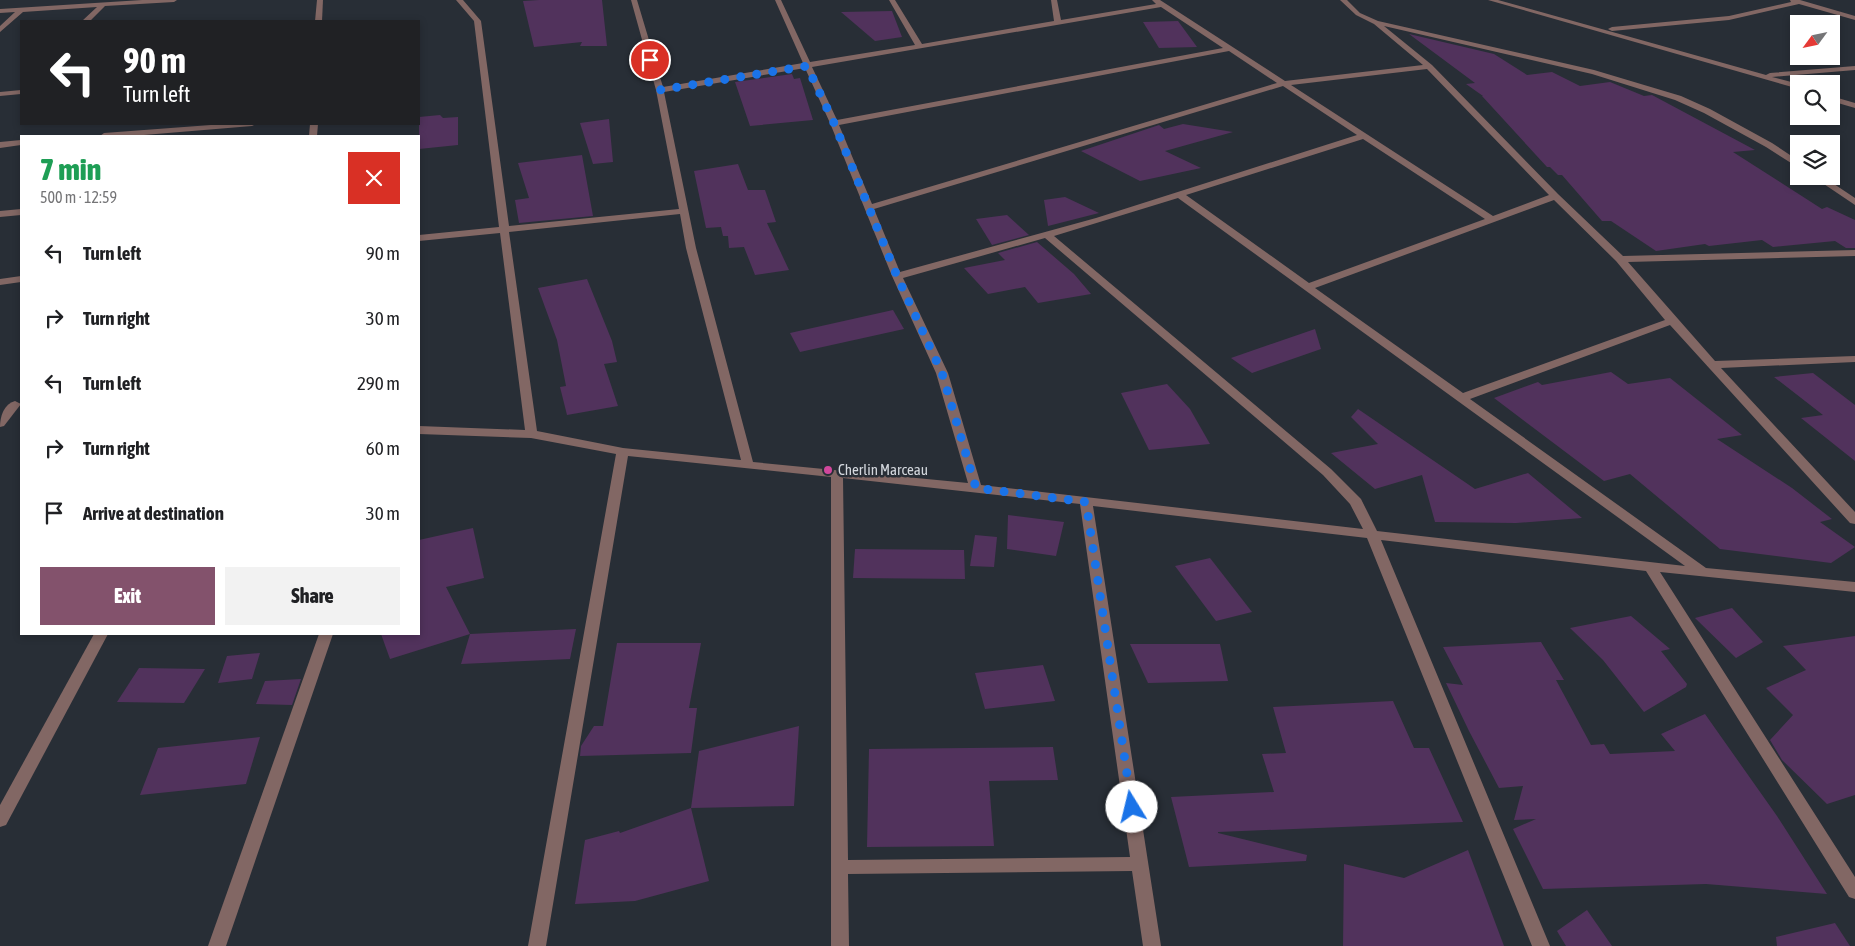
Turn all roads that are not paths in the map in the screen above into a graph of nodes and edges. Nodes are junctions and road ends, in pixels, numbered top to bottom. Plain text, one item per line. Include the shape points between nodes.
1 (174, 0) edge
2 (320, 0) edge
3 (459, 0) edge
4 (634, 0) edge
5 (778, 0) edge
6 (892, 0) edge
7 (1054, 0) edge
8 (1343, 0) edge
9 (1491, 0) edge
10 (1796, 1) edge
11 (1158, 3) edge
12 (103, 5) junction
13 (22, 10) junction
14 (0, 11) edge
15 (1855, 18) edge
16 (87, 20) edge
17 (319, 20) edge
18 (1058, 22) junction
19 (1376, 23) junction
20 (0, 30) edge
21 (1602, 30) junction
22 (920, 47) junction
23 (1228, 49) junction
24 (807, 66) junction
25 (1429, 67) junction
26 (1855, 68) edge
27 (1765, 76) junction
28 (1282, 84) junction
29 (1790, 84) edge
30 (660, 90) junction
31 (17, 92) edge
32 (0, 94) edge
33 (1840, 101) edge
34 (1855, 106) edge
35 (834, 123) junction
36 (240, 125) edge
37 (116, 135) edge
38 (1362, 136) junction
39 (20, 143) edge
40 (0, 145) edge
41 (1790, 159) edge
42 (1830, 185) edge
43 (1180, 195) junction
44 (1556, 196) junction
45 (1855, 202) edge
46 (868, 208) junction
47 (682, 211) junction
48 (20, 212) edge
49 (0, 214) edge
50 (1492, 220) junction
51 (504, 230) junction
52 (1046, 234) junction
53 (420, 238) edge
54 (1855, 253) edge
55 (1620, 259) junction
56 (897, 276) junction
57 (20, 279) edge
58 (0, 282) edge
59 (1308, 286) junction
60 (1672, 321) junction
61 (1855, 359) edge
62 (1711, 365) junction
63 (1461, 398) junction
64 (0, 404) edge
65 (18, 404) edge
66 (0, 423) edge
67 (420, 430) edge
68 (531, 434) junction
69 (623, 452) junction
70 (748, 465) junction
71 (837, 474) junction
72 (976, 488) junction
73 (1086, 502) junction
74 (1855, 520) edge
75 (1372, 534) junction
76 (1650, 567) junction
77 (1702, 572) junction
78 (1855, 587) edge
79 (100, 635) edge
80 (326, 635) edge
81 (0, 820) edge
82 (1141, 864) junction
83 (838, 866) junction
84 (1855, 892) edge
85 (217, 946) edge
86 (537, 946) edge
87 (840, 946) edge
88 (1152, 946) edge
89 (1541, 946) edge

1 - 12 street
2 - 17 street
3 - 51 street via 477,21
4 - 30 street
5 - 24 street
6 - 22 street
7 - 18 street
8 - 19 street via 1358,14
9 - 21 street
10 - 15 street
10 - 21 street via 1729,18
11 - 18 street
11 - 23 street
12 - 13 street
12 - 16 street
13 - 14 street
13 - 20 street
18 - 22 street
19 - 25 street
19 - 41 street via 1594,72 1678,98 1715,115
21 - 27 street
22 - 24 street
23 - 28 street
23 - 35 street
24 - 30 street
24 - 35 street
25 - 28 street
25 - 44 street
26 - 27 street
27 - 29 street
28 - 38 street
28 - 46 street
30 - 47 street
31 - 32 street
33 - 34 street
35 - 46 street
36 - 37 street
38 - 43 street
38 - 50 street
39 - 40 street
42 - 45 street
43 - 52 street
43 - 59 street
44 - 50 street
44 - 55 street
46 - 56 street
47 - 51 street
47 - 70 street
48 - 49 street
50 - 59 street
51 - 53 street
51 - 68 street
52 - 56 street
52 - 75 street via 1327,472 1356,502
54 - 55 street
55 - 60 street
56 - 72 street via 942,373
57 - 58 street
59 - 63 street
60 - 62 street
60 - 63 street
61 - 62 street
62 - 74 street
63 - 77 street
64 - 65 street
65 - 66 street
67 - 68 street
68 - 69 street
69 - 70 street
69 - 86 street
70 - 71 street
71 - 72 street
71 - 83 street
72 - 73 street
73 - 75 street
73 - 82 street
75 - 76 street
75 - 89 street
76 - 77 street
76 - 84 street
77 - 78 street
79 - 81 street
80 - 85 street
82 - 83 street
82 - 88 street
83 - 87 street

